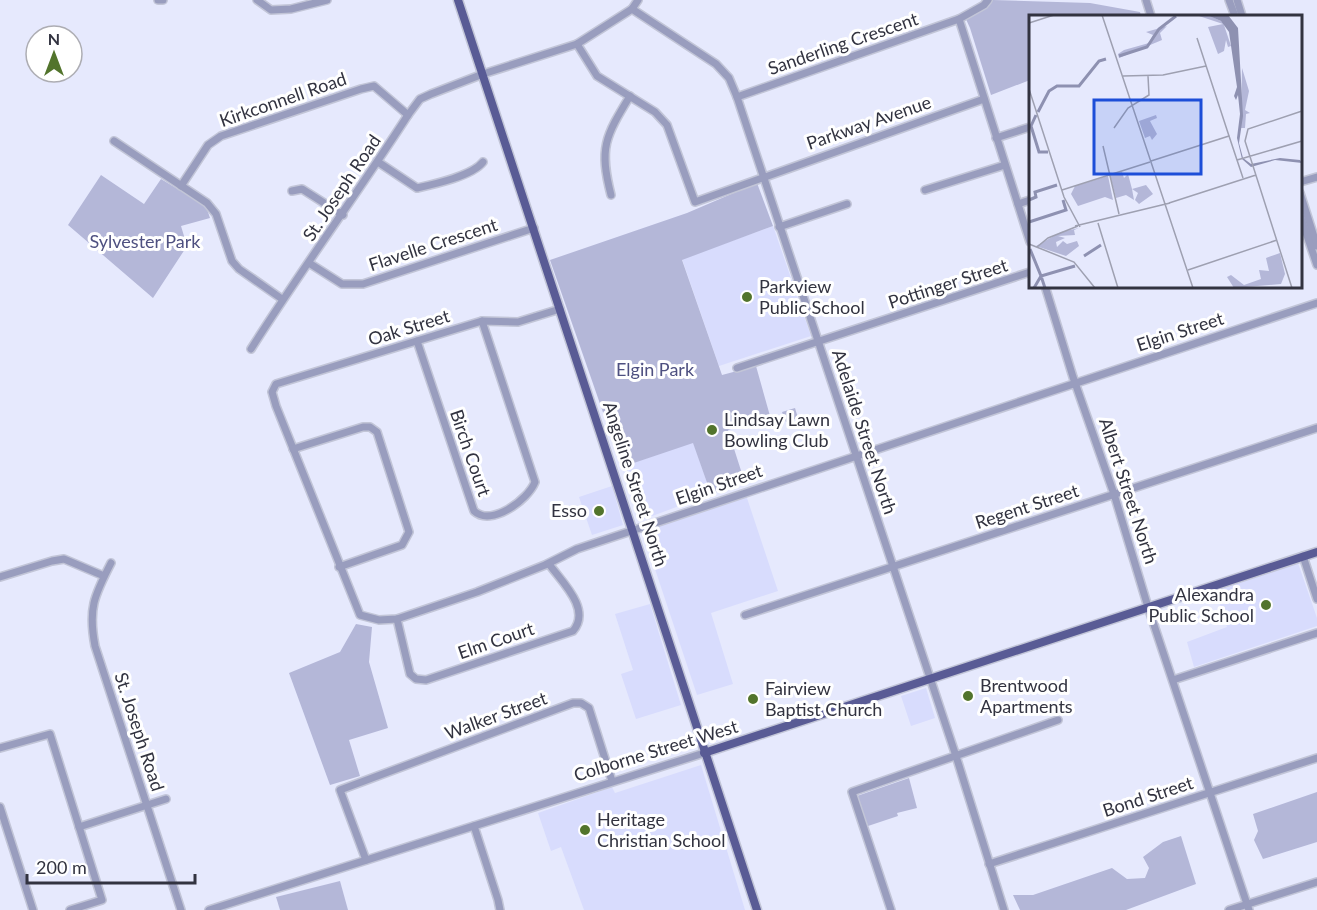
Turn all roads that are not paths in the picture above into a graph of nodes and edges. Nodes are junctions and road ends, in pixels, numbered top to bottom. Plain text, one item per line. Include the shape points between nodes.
1 (256, 0) edge
2 (327, 0) edge
3 (458, 0) edge
4 (638, 0) edge
5 (988, 0) edge
6 (1146, 0) edge
7 (1229, 0) edge
8 (1237, 0) edge
9 (632, 9) junction
10 (1151, 15) edge
11 (1235, 15) edge
12 (1242, 15) edge
13 (959, 19) junction
14 (577, 44) junction
15 (483, 74) junction
16 (630, 96) junction
17 (737, 98) junction
18 (984, 99) junction
19 (408, 115) junction
20 (1029, 127) edge
21 (996, 138) junction
22 (114, 141) dead end
23 (378, 162) junction
24 (483, 162) dead end
25 (1005, 165) junction
26 (763, 177) junction
27 (1317, 177) edge
28 (1302, 181) edge
29 (181, 186) junction
30 (925, 190) dead end
31 (291, 191) dead end
32 (611, 195) dead end
33 (1302, 199) edge
34 (1029, 200) edge
35 (847, 204) dead end
36 (1018, 204) junction
37 (343, 215) junction
38 (1302, 221) edge
39 (779, 227) junction
40 (534, 228) junction
41 (1029, 239) edge
42 (1317, 246) edge
43 (309, 263) junction
44 (1317, 265) edge
45 (1029, 273) edge
46 (1046, 288) edge
47 (282, 299) junction
48 (1317, 303) edge
49 (560, 309) junction
50 (482, 321) junction
51 (417, 341) junction
52 (819, 342) junction
53 (250, 349) dead end
54 (737, 368) dead end
55 (1076, 382) junction
56 (272, 392) joint
57 (1317, 428) edge
58 (293, 449) junction
59 (856, 456) junction
60 (1114, 494) junction
61 (632, 530) junction
62 (1317, 552) edge
63 (1303, 556) junction
64 (111, 563) dead end
65 (549, 564) junction
66 (892, 566) junction
67 (339, 567) junction
68 (104, 576) junction
69 (0, 577) edge
70 (1317, 599) edge
71 (1148, 607) junction
72 (745, 615) dead end
73 (397, 618) junction
74 (1317, 633) edge
75 (930, 679) junction
76 (1173, 680) junction
77 (1058, 720) dead end
78 (0, 748) edge
79 (704, 753) junction
80 (956, 756) junction
81 (1317, 758) edge
82 (612, 781) junction
83 (1211, 793) junction
84 (166, 799) dead end
85 (147, 805) junction
86 (0, 807) edge
87 (474, 826) junction
88 (79, 827) junction
89 (366, 860) junction
90 (989, 864) junction
91 (1317, 882) edge
92 (1248, 907) edge
93 (33, 910) edge
94 (70, 910) edge
95 (182, 910) edge
96 (209, 910) edge
97 (500, 910) edge
98 (757, 910) edge
99 (891, 910) edge
100 (1004, 910) edge
101 (1229, 910) edge

1 - 2 street via 271,10
3 - 15 main road, Angeline Street North
4 - 9 street
5 - 13 street, Sanderling Crescent
6 - 10 street
7 - 11 street
8 - 12 street
9 - 14 street, St. Joseph Road
9 - 17 street, Adelaide Street North via 716,64 729,78
13 - 17 street, Sanderling Crescent
13 - 18 street
14 - 15 street, St. Joseph Road
14 - 16 street via 597,76
15 - 19 street, St. Joseph Road via 420,99
15 - 40 main road, Angeline Street North
16 - 26 street, Parkway Avenue via 667,125 695,202
16 - 32 street via 609,130 605,149
17 - 26 street, Adelaide Street North
18 - 21 street
18 - 26 street, Parkway Avenue
19 - 23 street, St. Joseph Road
19 - 29 street, Kirkconnell Road via 374,86 361,89 221,136 208,145
20 - 21 street
21 - 25 street
22 - 29 street
23 - 24 street via 417,188 478,168
23 - 37 street, St. Joseph Road
25 - 30 street
25 - 36 street
26 - 39 street, Adelaide Street North
27 - 28 street
29 - 47 street via 216,214 232,261 239,269
31 - 37 street via 302,189
33 - 42 street
34 - 36 street
35 - 39 street
36 - 41 street
37 - 43 street, St. Joseph Road
38 - 44 street
39 - 52 street, Adelaide Street North
40 - 43 street, Flavelle Crescent via 363,284 342,284
40 - 49 main road, Angeline Street North
43 - 47 street, St. Joseph Road
45 - 52 street, Pottinger Street
46 - 55 street, Albert Street North
47 - 53 street, St. Joseph Road
48 - 55 street, Elgin Street
49 - 50 street, Oak Street via 518,322
49 - 61 main road, Angeline Street North
50 - 51 street, Oak Street
50 - 51 street, Birch Court via 535,482 521,501 495,515 482,516 474,511
51 - 56 street, Oak Street via 276,384
52 - 54 street, Pottinger Street
52 - 59 street, Adelaide Street North
55 - 59 street, Elgin Street
55 - 60 street, Albert Street North
56 - 58 street, Elgin Street
57 - 60 street, Regent Street
58 - 67 street, Elgin Street
58 - 67 street via 363,427 377,432 409,532 402,545
59 - 61 street, Elgin Street
59 - 66 street, Adelaide Street North
60 - 66 street, Regent Street
60 - 71 street, Albert Street North
61 - 65 street, Elgin Street
61 - 79 main road, Angeline Street North
62 - 63 main road, Colborne Street West
63 - 70 street
63 - 71 main road, Colborne Street West
64 - 68 street, St. Joseph Road
65 - 73 street, Elgin Street
65 - 73 street, Elm Court via 579,608 578,625 573,631 426,680 410,674
66 - 72 street, Regent Street
66 - 75 street, Adelaide Street North
67 - 73 street, Elgin Street via 360,615 380,620
68 - 69 street via 64,559
68 - 85 street, St. Joseph Road via 91,612 94,646
71 - 75 main road, Colborne Street West
71 - 76 street, Albert Street North
74 - 76 street
75 - 79 main road, Colborne Street West
75 - 80 street, Adelaide Street North
76 - 83 street, Albert Street North
77 - 80 street
78 - 88 street via 50,734
79 - 82 street, Colborne Street West
79 - 98 main road, Angeline Street North
80 - 90 street, Adelaide Street North
80 - 99 street via 852,792
81 - 83 street, Bond Street
82 - 87 street, Colborne Street West
82 - 89 street, Walker Street via 589,708 573,704 340,790
83 - 90 street, Bond Street
83 - 92 street, Albert Street North
84 - 85 street
85 - 88 street
85 - 95 street, St. Joseph Road
86 - 93 street
87 - 89 street, Colborne Street West
87 - 97 street
88 - 94 street via 102,900
89 - 96 street, Colborne Street West
90 - 100 street, Adelaide Street North
91 - 92 street
92 - 101 street

